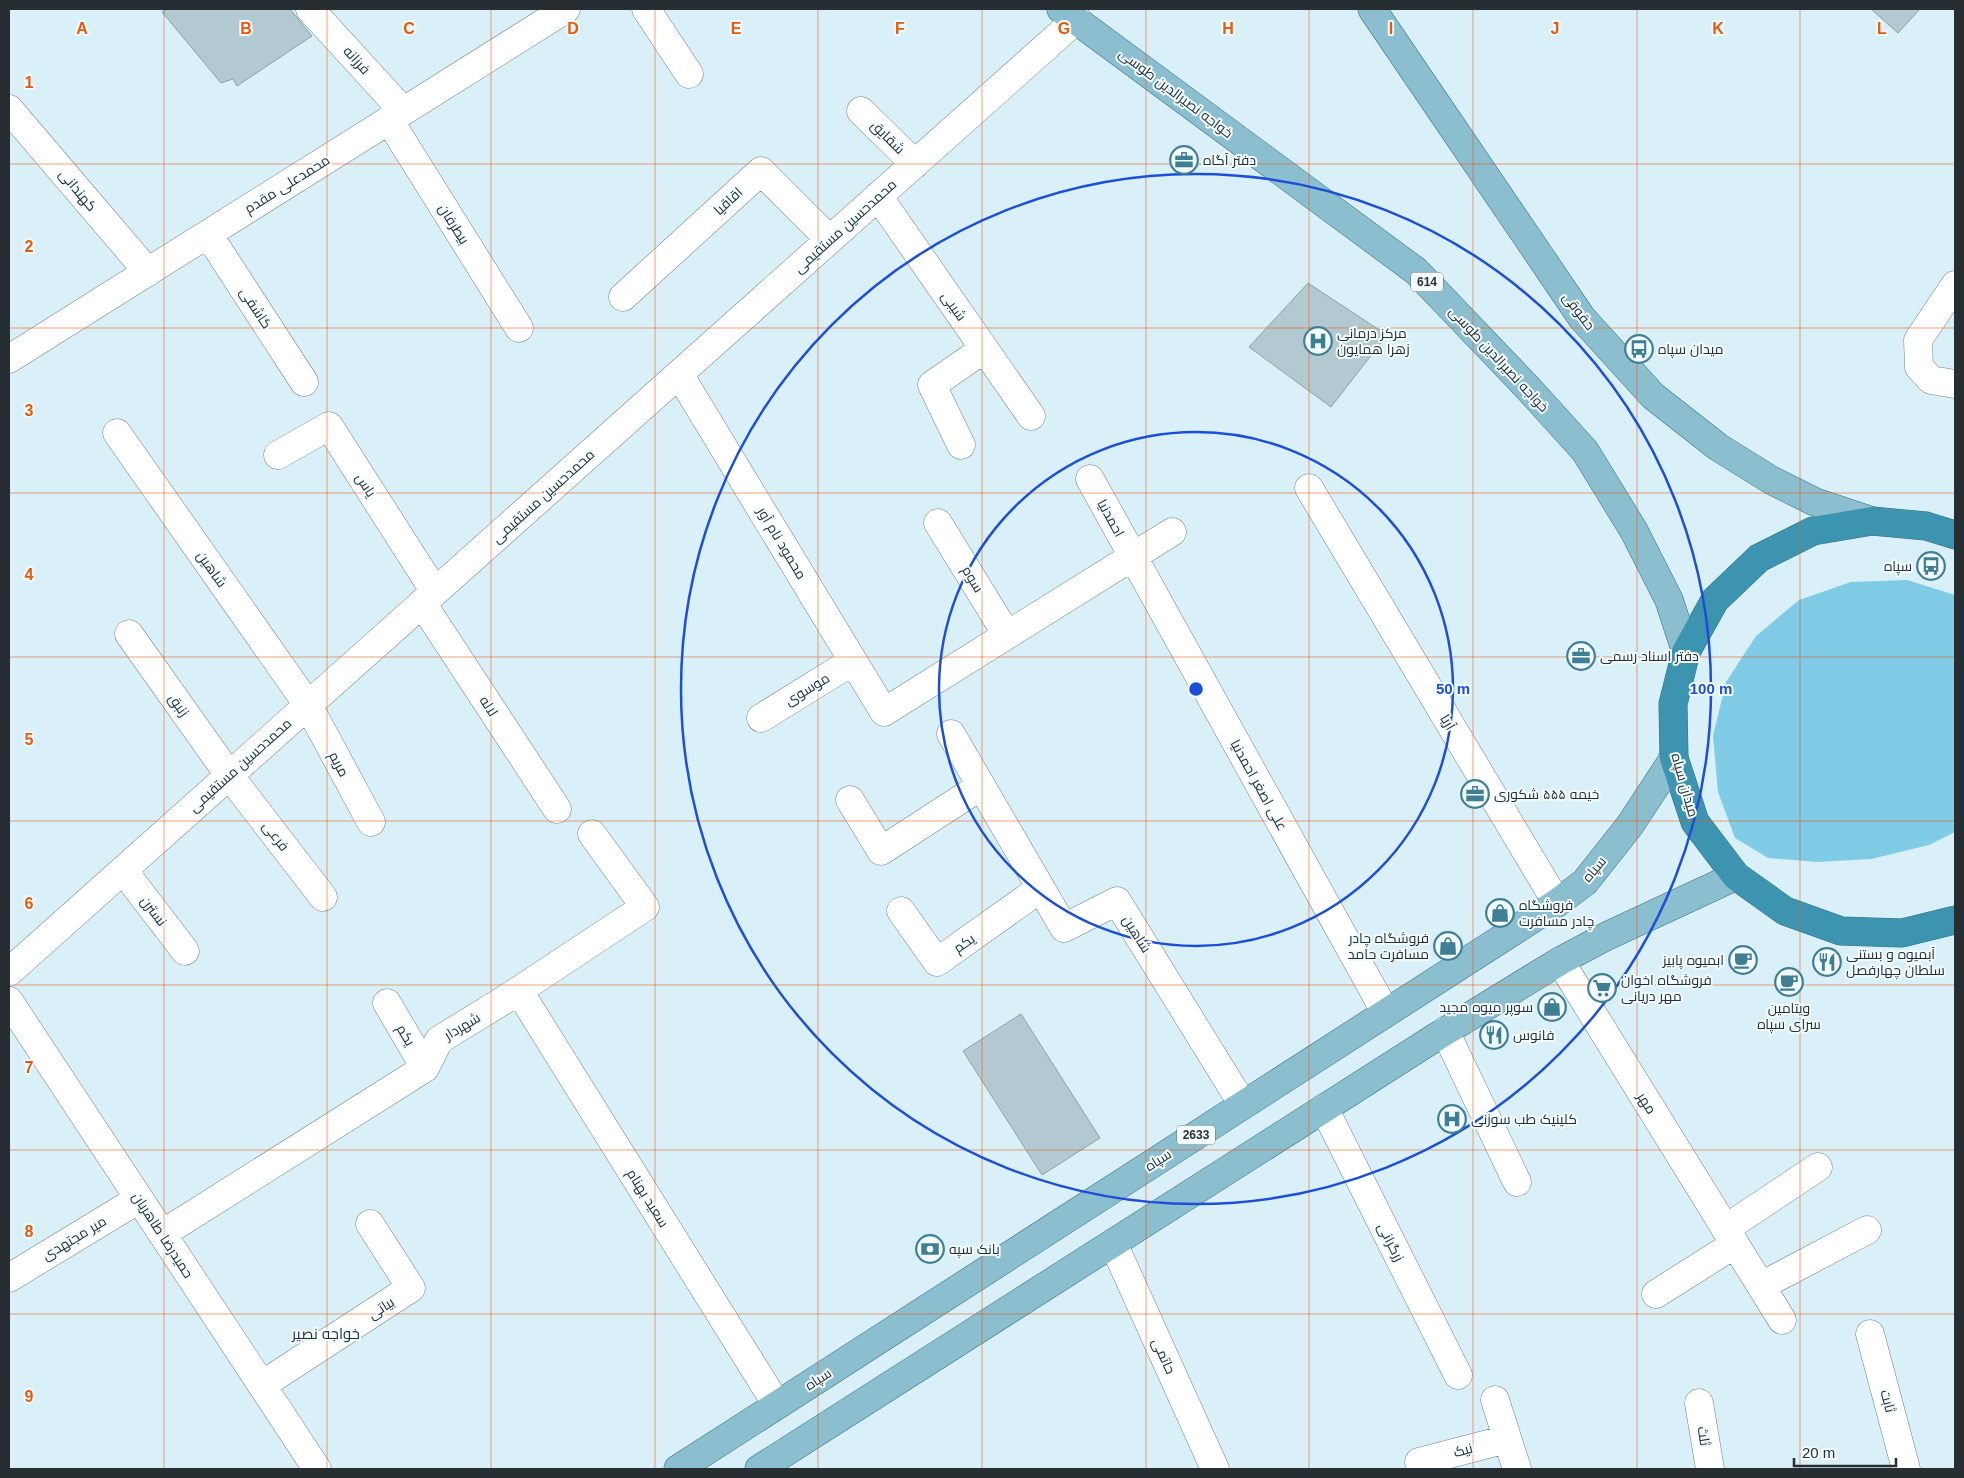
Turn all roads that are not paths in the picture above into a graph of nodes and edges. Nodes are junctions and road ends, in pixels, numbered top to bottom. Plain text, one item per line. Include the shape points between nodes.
1 (310, 9) edge
2 (566, 9) edge
3 (646, 9) edge
4 (1372, 9) edge
5 (1069, 14) edge
6 (689, 74) dead end
7 (9, 108) edge
8 (861, 111) dead end
9 (396, 116) junction
10 (914, 164) junction
11 (878, 196) junction
12 (208, 234) junction
13 (829, 239) junction
14 (148, 272) junction
15 (1955, 285) edge
16 (623, 297) dead end
17 (519, 328) dead end
18 (984, 349) junction
19 (9, 359) edge
20 (679, 374) junction
21 (304, 382) dead end
22 (1955, 384) edge
23 (1031, 416) dead end
24 (116, 433) dead end
25 (961, 445) dead end
26 (278, 455) dead end
27 (1090, 480) dead end
28 (1309, 488) dead end
29 (1872, 521) junction
30 (938, 523) dead end
31 (1172, 532) dead end
32 (1955, 535) edge
33 (1132, 556) junction
34 (428, 598) junction
35 (128, 634) dead end
36 (1007, 635) junction
37 (1686, 652) junction
38 (853, 661) junction
39 (308, 705) junction
40 (761, 718) dead end
41 (951, 734) dead end
42 (1674, 758) junction
43 (229, 775) junction
44 (981, 786) junction
45 (850, 800) dead end
46 (557, 809) dead end
47 (371, 822) dead end
48 (592, 834) dead end
49 (123, 870) junction
50 (1736, 876) junction
51 (1041, 888) junction
52 (324, 897) dead end
53 (1556, 903) junction
54 (901, 911) dead end
55 (1955, 920) edge
56 (185, 951) dead end
57 (1560, 961) junction
58 (9, 972) edge
59 (519, 990) junction
60 (9, 1001) edge
61 (387, 1003) dead end
62 (1386, 1013) junction
63 (1445, 1031) junction
64 (425, 1068) junction
65 (1243, 1106) junction
66 (1324, 1108) junction
67 (1818, 1168) dead end
68 (1517, 1182) dead end
69 (139, 1199) junction
70 (370, 1224) dead end
71 (1867, 1230) dead end
72 (162, 1234) junction
73 (1730, 1236) junction
74 (1113, 1243) junction
75 (9, 1278) edge
76 (1761, 1286) junction
77 (1656, 1294) dead end
78 (1782, 1320) dead end
79 (1870, 1334) dead end
80 (1458, 1375) dead end
81 (262, 1385) junction
82 (1495, 1400) dead end
83 (1699, 1403) dead end
84 (777, 1405) junction
85 (1507, 1438) junction
86 (1419, 1462) dead end
87 (318, 1469) edge
88 (678, 1469) edge
89 (759, 1469) edge
90 (1215, 1469) edge
91 (1517, 1469) edge
92 (1710, 1469) edge
93 (1906, 1469) edge

1 - 9 street, فرزانه
2 - 9 street, محمدعلی مقدم
3 - 6 street
4 - 29 main road, حقوقی via 1582,318 1653,396 1718,447 1771,480 1815,502
5 - 10 street, محمدحسین مستقیمی
5 - 37 main road, خواجه نصیرالدین طوسی / 614 via 1423,278 1585,451 1634,531 1669,600
7 - 14 street, کهندانی
8 - 10 street, شقایق
9 - 12 street, محمدعلی مقدم
9 - 17 street, بیطرفان
10 - 11 street, محمدحسین مستقیمی
11 - 13 street, محمدحسین مستقیمی
11 - 18 street, شیبی
12 - 14 street, محمدعلی مقدم
12 - 21 street, کاشفی
13 - 16 street, اقاقیا via 760,170
13 - 20 street, محمدحسین مستقیمی
14 - 19 street, محمدعلی مقدم
15 - 22 street via 1918,340 1919,367 1931,380
18 - 23 street, شیبی
18 - 25 street via 932,384
20 - 34 street, محمدحسین مستقیمی
20 - 38 street, محمود نام آور
24 - 39 street, شاهین
26 - 34 street, یاس via 329,426
27 - 33 street, احمدنیا
28 - 53 street, آریا
29 - 32 highway, میدان سپاه via 1926,526
29 - 37 highway, میدان سپاه via 1813,531 1759,558 1715,600
30 - 36 street, سوم
31 - 33 street
33 - 36 street
33 - 62 street, علی اصغر احمدنیا
34 - 39 street, محمدحسین مستقیمی
34 - 46 street, لاله
35 - 43 street, زنبق
36 - 38 street, محمود نام آور via 884,712
37 - 42 highway, میدان سپاه via 1673,704
38 - 40 street, موسوی
39 - 43 street, محمدحسین مستقیمی
39 - 47 street, مریم
41 - 44 street, شاهین
42 - 50 highway, میدان سپاه via 1695,822
42 - 53 main road, سپاه / 2633 via 1630,825 1585,882
43 - 49 street, محمدحسین مستقیمی
43 - 52 street, فرعی
44 - 45 street via 881,851
44 - 51 street, شاهین
48 - 59 street, شهردار via 645,907
49 - 56 street, نسترن
49 - 58 street, محمدحسین مستقیمی
50 - 55 highway, میدان سپاه via 1785,911 1842,931 1902,934
50 - 57 main road
51 - 54 street, یکم via 937,962
51 - 65 street, شاهین via 1064,928 1117,901
53 - 62 main road, سپاه / 2633
57 - 63 main road
57 - 73 street, مهر
59 - 64 street, شهردار via 438,1040
59 - 84 street, سعید بهنام
60 - 69 street, حمیدرضا طاهریان
61 - 64 street, یکم
62 - 65 main road, سپاه / 2633
63 - 66 main road
63 - 68 street
64 - 72 street
65 - 84 main road, سپاه / 2633
66 - 74 main road
66 - 80 street, زرگرانی
67 - 73 street
69 - 72 street, حمیدرضا طاهریان
69 - 75 street, میر مجتهدی
70 - 81 street, بیاتی via 411,1288
71 - 76 street
72 - 81 street, حمیدرضا طاهریان
73 - 76 street, مهر
73 - 77 street
74 - 89 main road
74 - 90 street, حاتمی
76 - 78 street, مهر
79 - 93 street, ثابت
81 - 87 street, حمیدرضا طاهریان
82 - 85 street
83 - 92 street, ثلث
84 - 88 main road, سپاه / 2633
85 - 86 street, نیک
85 - 91 street

